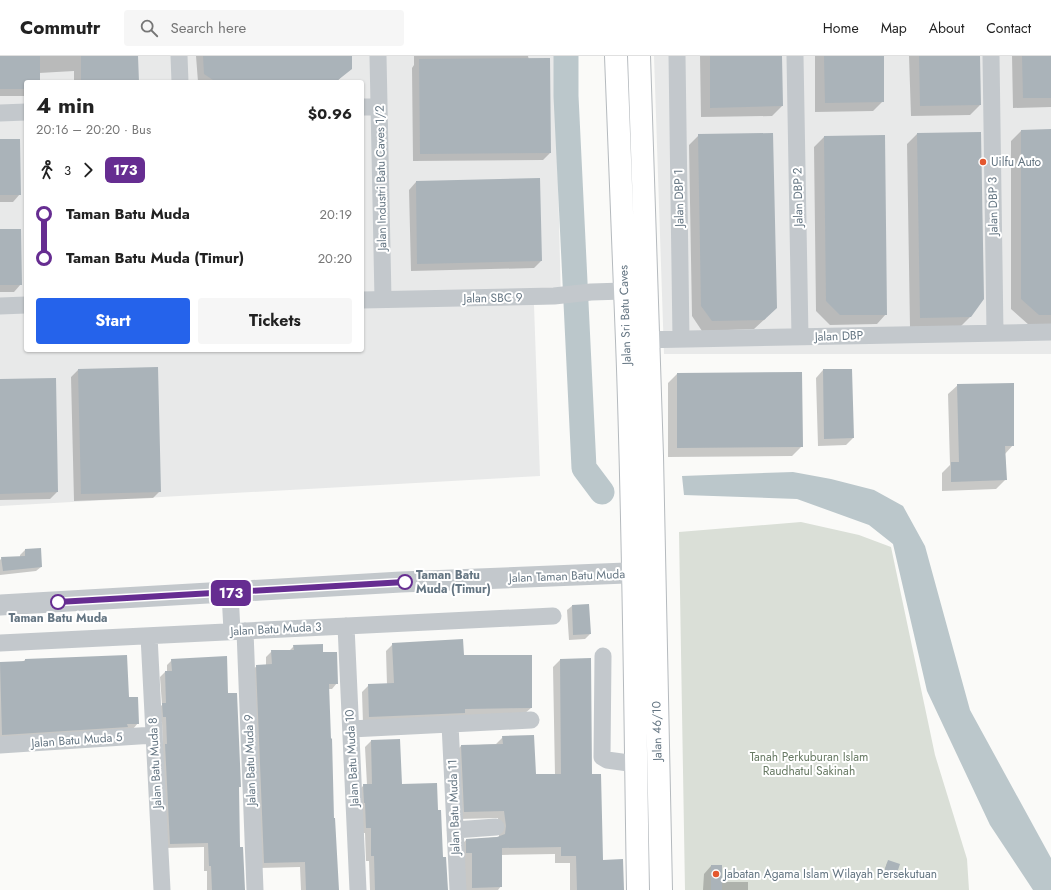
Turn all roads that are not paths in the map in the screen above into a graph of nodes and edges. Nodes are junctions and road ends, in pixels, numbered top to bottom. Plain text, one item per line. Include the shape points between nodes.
1 (179, 56) edge
2 (378, 56) edge
3 (616, 56) edge
4 (639, 56) edge
5 (677, 56) edge
6 (795, 56) edge
7 (991, 56) edge
8 (180, 80) edge
9 (364, 107) edge
10 (379, 107) junction
11 (24, 112) edge
12 (0, 113) edge
13 (624, 291) junction
14 (364, 300) edge
15 (383, 300) junction
16 (0, 306) edge
17 (24, 306) edge
18 (1051, 332) edge
19 (995, 333) junction
20 (800, 337) junction
21 (681, 339) junction
22 (648, 340) junction
23 (626, 341) junction
24 (643, 573) junction
25 (230, 593) junction
26 (0, 605) edge
27 (552, 616) dead end
28 (346, 626) junction
29 (238, 631) junction
30 (149, 636) junction
31 (0, 643) edge
32 (603, 656) dead end
33 (531, 720) dead end
34 (450, 724) junction
35 (351, 729) junction
36 (154, 735) junction
37 (0, 745) edge
38 (636, 764) junction
39 (496, 827) dead end
40 (455, 830) junction
41 (162, 890) edge
42 (255, 890) edge
43 (358, 890) edge
44 (458, 890) edge
45 (638, 890) edge
46 (661, 890) edge

1 - 8 street
2 - 10 street, Jalan Industri Batu Caves 1/2
3 - 13 main road, Jalan Sri Batu Caves
4 - 22 main road, Jalan Sri Batu Caves
5 - 21 street, Jalan DBP 1
6 - 20 street, Jalan DBP 2
7 - 19 street, Jalan DBP 3
9 - 10 street
10 - 15 street, Jalan Industri Batu Caves 1/2
11 - 12 street
13 - 15 street, Jalan SBC 9 via 554,296
13 - 23 main road, Jalan Sri Batu Caves
14 - 15 street, Jalan SBC 9
16 - 17 street
18 - 19 street, Jalan DBP
19 - 20 street, Jalan DBP
20 - 21 street, Jalan DBP
21 - 22 street, Jalan DBP
22 - 23 street, Jalan DBP
22 - 24 main road, Jalan Sri Batu Caves
23 - 24 main road, Jalan Sri Batu Caves
24 - 25 street, Jalan Taman Batu Muda via 401,582
24 - 38 main road, Jalan 46/10
24 - 46 main road, Jalan 46/10
25 - 26 street, Jalan Taman Batu Muda
25 - 29 street, Jalan Batu Muda 9
27 - 28 street, Jalan Batu Muda 3
28 - 29 street, Jalan Batu Muda 3
28 - 35 street, Jalan Batu Muda 10
29 - 30 street, Jalan Batu Muda 3
29 - 42 street, Jalan Batu Muda 9
30 - 31 street, Jalan Batu Muda 3
30 - 36 street, Jalan Batu Muda 8
32 - 38 street via 602,757
33 - 34 street
34 - 35 street
34 - 40 street, Jalan Batu Muda 11
35 - 43 street, Jalan Batu Muda 10
36 - 37 street, Jalan Batu Muda 5
36 - 41 street, Jalan Batu Muda 8
38 - 45 main road, Jalan 46/10
39 - 40 street
40 - 44 street, Jalan Batu Muda 11

